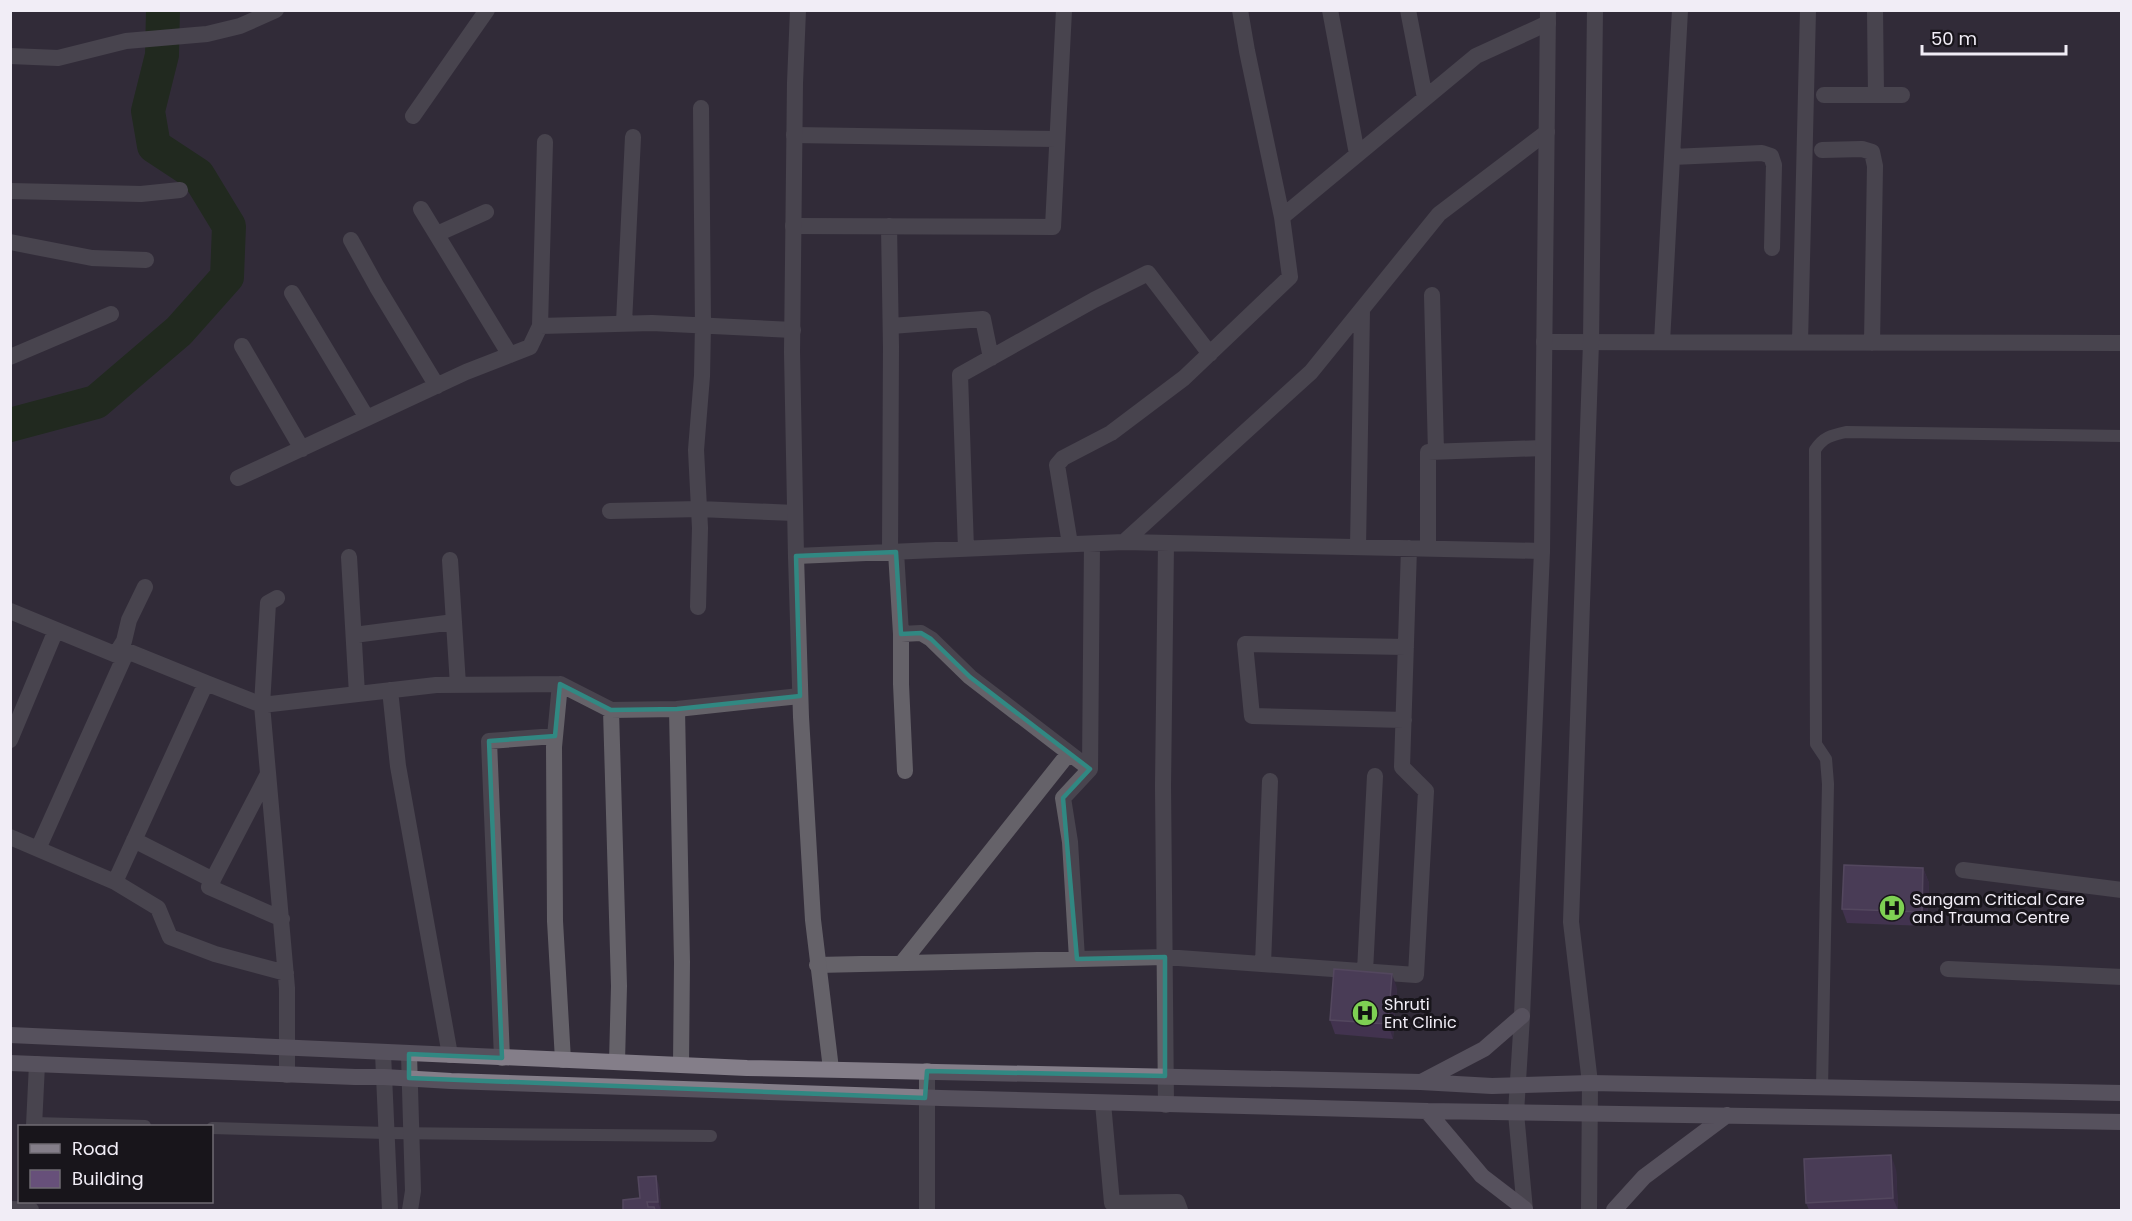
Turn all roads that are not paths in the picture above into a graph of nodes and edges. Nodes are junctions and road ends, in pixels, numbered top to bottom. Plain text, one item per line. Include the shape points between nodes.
1 (276, 10) edge
2 (487, 10) edge
3 (798, 10) edge
4 (1064, 10) edge
5 (1240, 10) edge
6 (1330, 10) edge
7 (1408, 10) edge
8 (1595, 10) edge
9 (1680, 10) edge
10 (1808, 10) edge
11 (1875, 10) edge
12 (1548, 17) edge
13 (10, 56) edge
14 (1824, 95) dead end
15 (1876, 95) junction
16 (1902, 95) dead end
17 (1425, 98) junction
18 (701, 108) dead end
19 (413, 116) dead end
20 (1547, 132) junction
21 (794, 135) junction
22 (633, 138) dead end
23 (1057, 139) junction
24 (546, 142) dead end
25 (1822, 150) dead end
26 (1357, 154) junction
27 (1672, 157) junction
28 (180, 190) dead end
29 (10, 191) edge
30 (421, 209) dead end
31 (486, 212) dead end
32 (1282, 216) junction
33 (794, 226) junction
34 (889, 226) junction
35 (437, 234) junction
36 (351, 240) dead end
37 (10, 242) edge
38 (1772, 248) dead end
39 (146, 260) dead end
40 (292, 293) dead end
41 (1432, 296) dead end
42 (1362, 309) junction
43 (111, 314) dead end
44 (624, 323) junction
45 (703, 325) junction
46 (540, 326) junction
47 (891, 326) junction
48 (793, 330) junction
49 (1544, 342) junction
50 (1591, 342) junction
51 (1662, 342) junction
52 (1800, 342) junction
53 (1872, 343) junction
54 (2121, 343) edge
55 (242, 346) dead end
56 (1210, 354) junction
57 (510, 355) junction
58 (10, 357) edge
59 (991, 358) junction
60 (437, 386) junction
61 (367, 418) junction
62 (2121, 436) edge
63 (1543, 448) junction
64 (302, 449) junction
65 (1436, 452) junction
66 (238, 478) dead end
67 (699, 509) junction
68 (610, 511) dead end
69 (795, 513) junction
70 (1124, 542) junction
71 (1167, 543) junction
72 (1070, 544) junction
73 (1092, 544) junction
74 (1358, 547) junction
75 (1409, 548) junction
76 (1428, 548) junction
77 (966, 549) junction
78 (1542, 551) junction
79 (893, 552) junction
80 (796, 556) junction
81 (349, 557) dead end
82 (450, 560) dead end
83 (145, 587) dead end
84 (277, 598) dead end
85 (698, 608) dead end
86 (10, 611) edge
87 (454, 622) junction
88 (56, 630) junction
89 (901, 634) junction
90 (354, 635) junction
91 (1406, 647) junction
92 (120, 656) junction
93 (206, 683) junction
94 (560, 684) junction
95 (458, 685) junction
96 (390, 690) junction
97 (357, 694) junction
98 (800, 696) junction
99 (262, 705) junction
100 (677, 709) junction
101 (611, 710) junction
102 (1404, 720) junction
103 (555, 736) junction
104 (10, 740) edge
105 (1069, 753) junction
106 (1090, 769) junction
107 (905, 771) dead end
108 (269, 773) junction
109 (1375, 776) dead end
110 (1270, 781) dead end
111 (10, 837) edge
112 (134, 840) junction
113 (38, 849) junction
114 (1963, 870) dead end
115 (213, 880) junction
116 (115, 882) junction
117 (2121, 890) edge
118 (282, 919) junction
119 (1165, 957) junction
120 (1077, 959) junction
121 (903, 963) junction
122 (1263, 964) junction
123 (817, 965) junction
124 (1948, 969) dead end
125 (1365, 971) junction
126 (286, 973) junction
127 (2121, 977) edge
128 (1522, 1016) junction
129 (10, 1035) edge
130 (287, 1049) junction
131 (383, 1053) junction
132 (409, 1054) junction
133 (450, 1055) junction
134 (501, 1058) junction
135 (563, 1060) junction
136 (617, 1062) junction
137 (10, 1063) edge
138 (36, 1064) junction
139 (681, 1065) junction
140 (831, 1070) junction
141 (927, 1071) junction
142 (287, 1075) junction
143 (1165, 1076) junction
144 (384, 1077) junction
145 (409, 1078) junction
146 (1421, 1082) junction
147 (1590, 1083) junction
148 (1517, 1085) junction
149 (1822, 1088) junction
150 (2121, 1093) edge
151 (925, 1098) junction
152 (1104, 1103) junction
153 (1166, 1105) junction
154 (1427, 1111) junction
155 (1516, 1113) junction
156 (1590, 1113) junction
157 (1727, 1115) junction
158 (2121, 1122) edge
159 (34, 1125) edge
160 (213, 1128) edge
161 (386, 1133) junction
162 (411, 1133) junction
163 (711, 1136) dead end
164 (31, 1207) edge
165 (10, 1209) edge
166 (390, 1210) edge
167 (410, 1210) edge
168 (927, 1210) edge
169 (1180, 1210) edge
170 (1525, 1210) edge
171 (1590, 1210) edge
172 (1614, 1210) edge

1 - 13 street via 240,26 207,34 126,41 58,58
2 - 19 street
3 - 21 street
4 - 23 street
5 - 32 street
6 - 26 street
7 - 17 street
8 - 50 street
9 - 27 street
10 - 52 street
11 - 15 street
12 - 17 street via 1476,56
12 - 20 street
14 - 15 street
15 - 16 street
17 - 26 street
18 - 45 street
20 - 42 street via 1439,214
20 - 49 street
21 - 23 street
21 - 33 street
22 - 44 street
23 - 34 street via 1053,226
24 - 46 street
25 - 53 street via 1872,152
26 - 32 street
27 - 38 street via 1762,153 1771,156
27 - 51 street
28 - 29 street via 141,194
30 - 35 street
31 - 35 street
32 - 56 street via 1290,277
33 - 34 street
33 - 48 street
34 - 47 street
35 - 57 street
36 - 60 street
37 - 39 street via 92,258
40 - 61 street
41 - 65 street
42 - 70 street via 1311,372
42 - 74 street
43 - 58 street
44 - 45 street
44 - 46 street
45 - 48 street
45 - 67 street via 696,450
46 - 57 street via 530,347
47 - 59 street via 983,319
47 - 79 street
48 - 69 street
49 - 50 street
49 - 63 street
50 - 51 street
50 - 147 street via 1571,922
51 - 52 street
52 - 53 street
53 - 54 street
55 - 64 street
56 - 59 street via 1148,273
56 - 72 street via 1111,433 1057,465
57 - 60 street
59 - 77 street via 960,375
60 - 61 street
61 - 64 street
62 - 149 lane via 1846,432 1828,436 1815,450 1816,744 1826,759 1828,783
63 - 65 street
63 - 78 street
64 - 66 street
65 - 76 street via 1428,452
67 - 68 street
67 - 69 street
67 - 85 street
69 - 80 street
70 - 71 street
70 - 73 street
71 - 74 street
71 - 119 street
72 - 73 street
72 - 77 street
73 - 106 street
74 - 75 street
75 - 76 street
75 - 91 street
76 - 78 street
77 - 79 street
78 - 128 street
79 - 80 street
79 - 89 street
80 - 98 street
81 - 90 street
82 - 87 street
83 - 92 street via 129,620
84 - 99 street via 268,603
86 - 88 street
87 - 90 street
87 - 95 street
88 - 92 street
88 - 104 street
89 - 105 street via 921,633 931,639 970,677
89 - 107 street
90 - 97 street
91 - 102 street
91 - 102 street via 1245,644 1252,716
92 - 93 street via 127,651
92 - 113 street
93 - 99 street
93 - 112 street
94 - 95 street
94 - 101 street
94 - 103 street
95 - 96 street
96 - 97 street
96 - 133 street via 398,766
97 - 99 street
98 - 100 street
98 - 123 street
99 - 108 street
100 - 101 street
100 - 139 street
101 - 136 street via 619,986
102 - 125 street via 1402,767 1426,791 1416,975
103 - 134 street via 489,741
103 - 135 street via 555,921
105 - 106 street
105 - 121 street
106 - 120 street via 1063,798 1070,842
108 - 115 street
108 - 118 street
109 - 125 street
110 - 122 street
111 - 113 street
112 - 115 street
112 - 116 street
113 - 116 street
114 - 117 street
115 - 118 street via 209,887
116 - 126 street via 158,908 170,937
118 - 126 street
119 - 120 street
119 - 122 street
119 - 143 street
120 - 121 street
121 - 123 street
122 - 125 street
123 - 140 street
124 - 127 street
126 - 130 street
128 - 146 main road via 1484,1049
128 - 148 street
129 - 130 main road
130 - 131 main road
130 - 142 street
131 - 132 main road
131 - 144 street
132 - 133 main road
132 - 145 street
133 - 134 main road
134 - 135 main road
135 - 136 main road
136 - 139 main road
137 - 138 main road
138 - 142 main road
138 - 159 street
139 - 140 main road
140 - 141 main road
141 - 143 main road
141 - 151 street
142 - 144 main road
143 - 146 main road
143 - 153 street
144 - 145 main road
144 - 161 street
145 - 151 main road
145 - 162 street
146 - 148 main road
147 - 148 main road
147 - 149 main road
147 - 156 street
148 - 155 street
149 - 150 main road
151 - 152 main road
151 - 168 street
152 - 153 main road
152 - 169 street via 1112,1203 1177,1202
153 - 154 main road
154 - 155 main road
154 - 170 main road via 1482,1176
155 - 156 main road
155 - 170 street
156 - 157 main road
156 - 171 street
157 - 158 main road
157 - 172 main road via 1644,1177
160 - 161 lane
161 - 162 lane
161 - 166 street
162 - 163 lane
162 - 167 street
164 - 165 street

